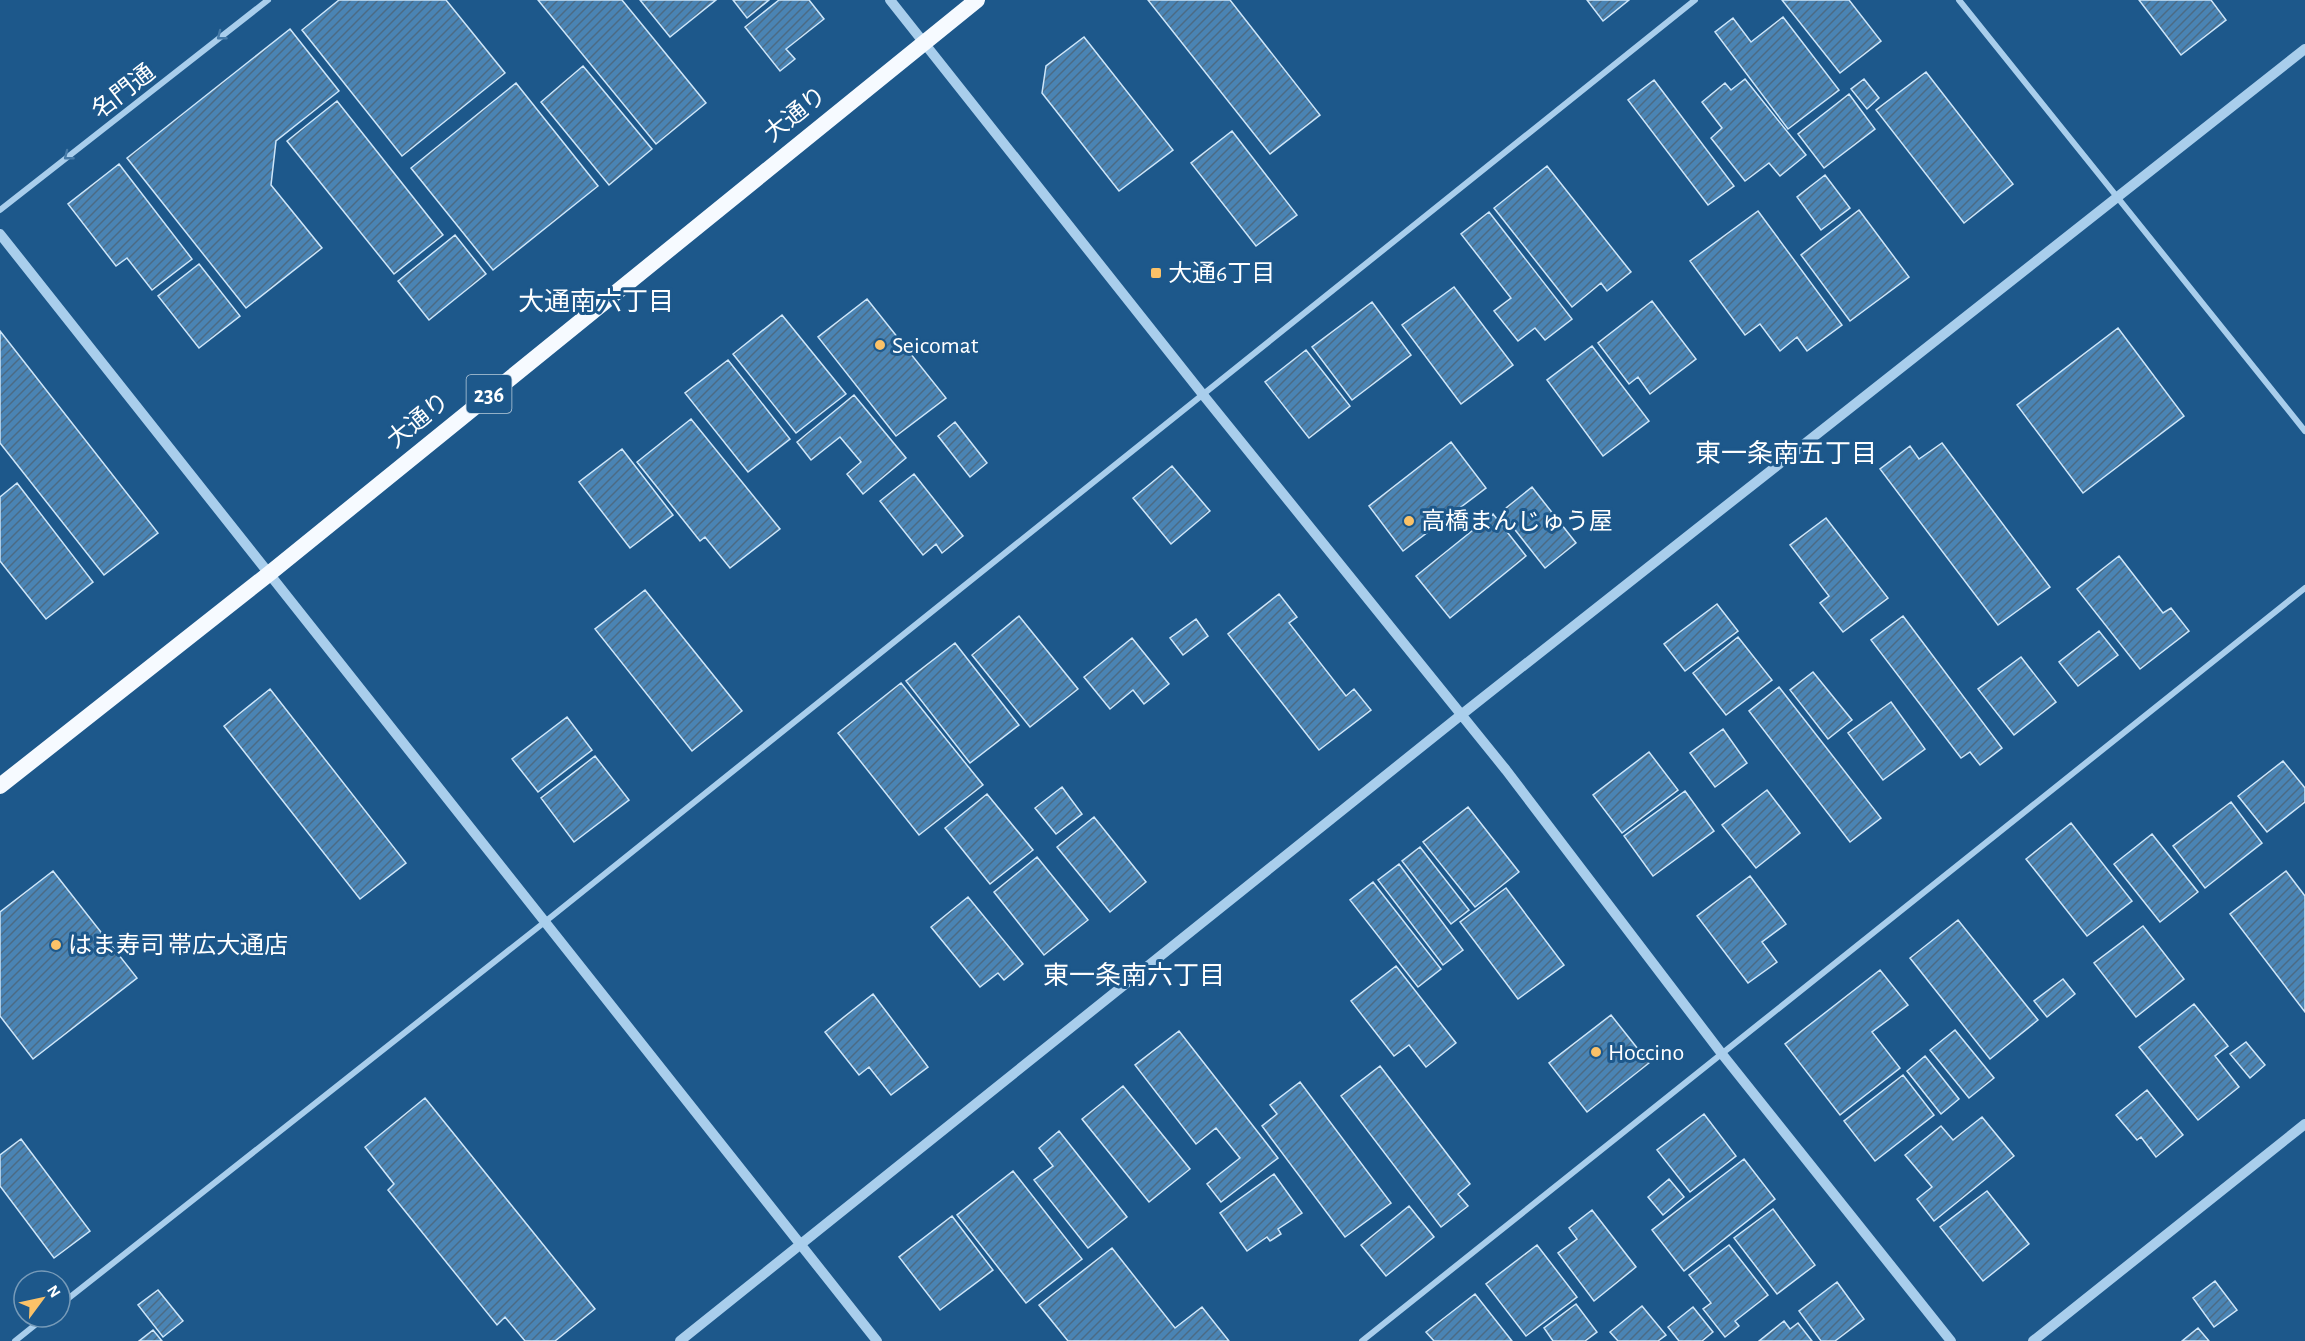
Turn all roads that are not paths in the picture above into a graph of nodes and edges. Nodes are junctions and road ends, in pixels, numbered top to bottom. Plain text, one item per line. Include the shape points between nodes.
1 (267, 0) edge
2 (890, 0) edge
3 (977, 0) edge
4 (1695, 0) edge
5 (1959, 0) edge
6 (924, 42) junction
7 (2305, 49) edge
8 (2118, 197) junction
9 (0, 210) edge
10 (0, 234) edge
11 (1203, 396) junction
12 (2305, 431) edge
13 (270, 573) junction
14 (2305, 588) edge
15 (1461, 716) junction
16 (0, 786) edge
17 (546, 921) junction
18 (1722, 1054) junction
19 (2305, 1125) edge
20 (800, 1244) junction
21 (72, 1296) edge
22 (30, 1329) edge
23 (15, 1341) edge
24 (680, 1341) edge
25 (877, 1341) edge
26 (1362, 1341) edge
27 (1952, 1341) edge
28 (2033, 1341) edge

1 -> 9 street, 名門通
2 - 6 street
3 - 6 highway, 大通り / 236
4 - 11 street
5 - 8 street
6 - 11 street
6 - 13 highway, 大通り / 236
7 - 8 street
8 - 12 street
8 - 15 street
10 - 13 street
11 - 15 street
11 - 17 street
13 - 16 highway, 大通り / 236
13 - 17 street
14 - 18 street
15 - 18 street
15 - 20 street
17 - 20 street
17 - 21 street
18 - 26 street
18 - 27 street
19 - 28 street
20 - 24 street
20 - 25 street
22 - 23 street

